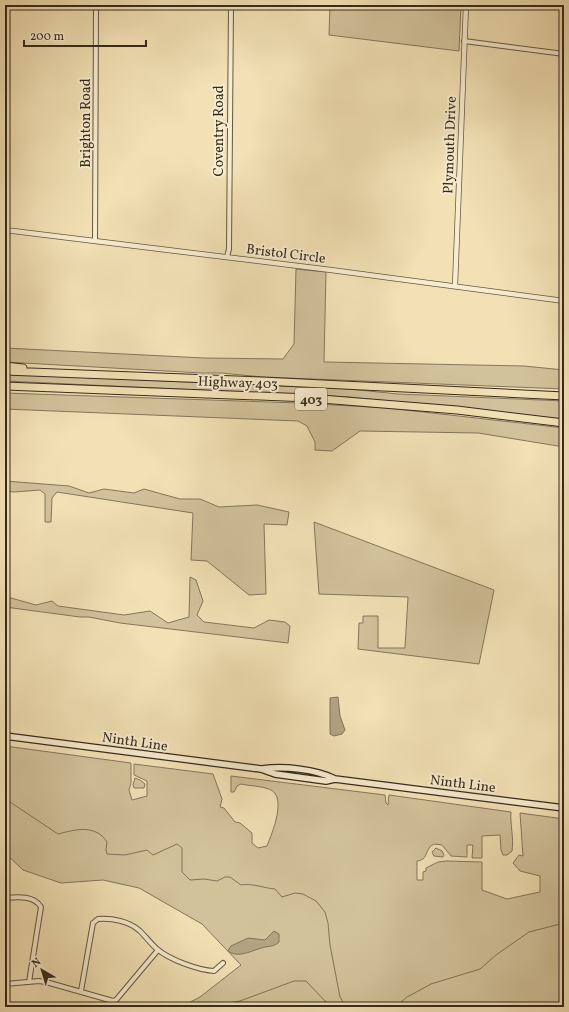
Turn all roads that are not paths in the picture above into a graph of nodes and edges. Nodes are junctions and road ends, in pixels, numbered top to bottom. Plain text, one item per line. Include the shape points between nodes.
1 (96, 5) edge
2 (231, 5) edge
3 (466, 5) edge
4 (464, 41) junction
5 (564, 54) edge
6 (5, 230) edge
7 (95, 241) junction
8 (228, 257) junction
9 (455, 286) junction
10 (564, 301) edge
11 (5, 366) edge
12 (5, 371) edge
13 (38, 372) junction
14 (5, 386) edge
15 (564, 396) edge
16 (564, 423) edge
17 (5, 736) edge
18 (564, 808) edge
19 (5, 898) edge
20 (158, 950) junction
21 (223, 962) dead end
22 (29, 982) junction
23 (5, 984) edge
24 (81, 991) junction

1 - 7 street, Brighton Road
2 - 8 street, Coventry Road
3 - 4 street, Plymouth Drive
4 - 5 street
4 - 9 street, Plymouth Drive
6 - 7 street, Bristol Circle
7 - 8 street, Bristol Circle
8 - 9 street, Bristol Circle
9 - 10 street, Bristol Circle
11 - 13 highway
12 - 13 highway, Highway 403 / 403
13 - 15 highway, Highway 403 / 403
14 - 16 highway, Highway 403 / 403 via 317,399 458,410
17 - 18 main road, Ninth Line via 261,769 275,774 326,781 335,779
19 - 22 street via 33,899 39,902 41,907
20 - 21 street via 184,964 205,970 214,971
20 - 24 street via 116,1000
20 - 24 street via 131,924 98,919 93,923
22 - 23 street
22 - 24 street via 46,982

